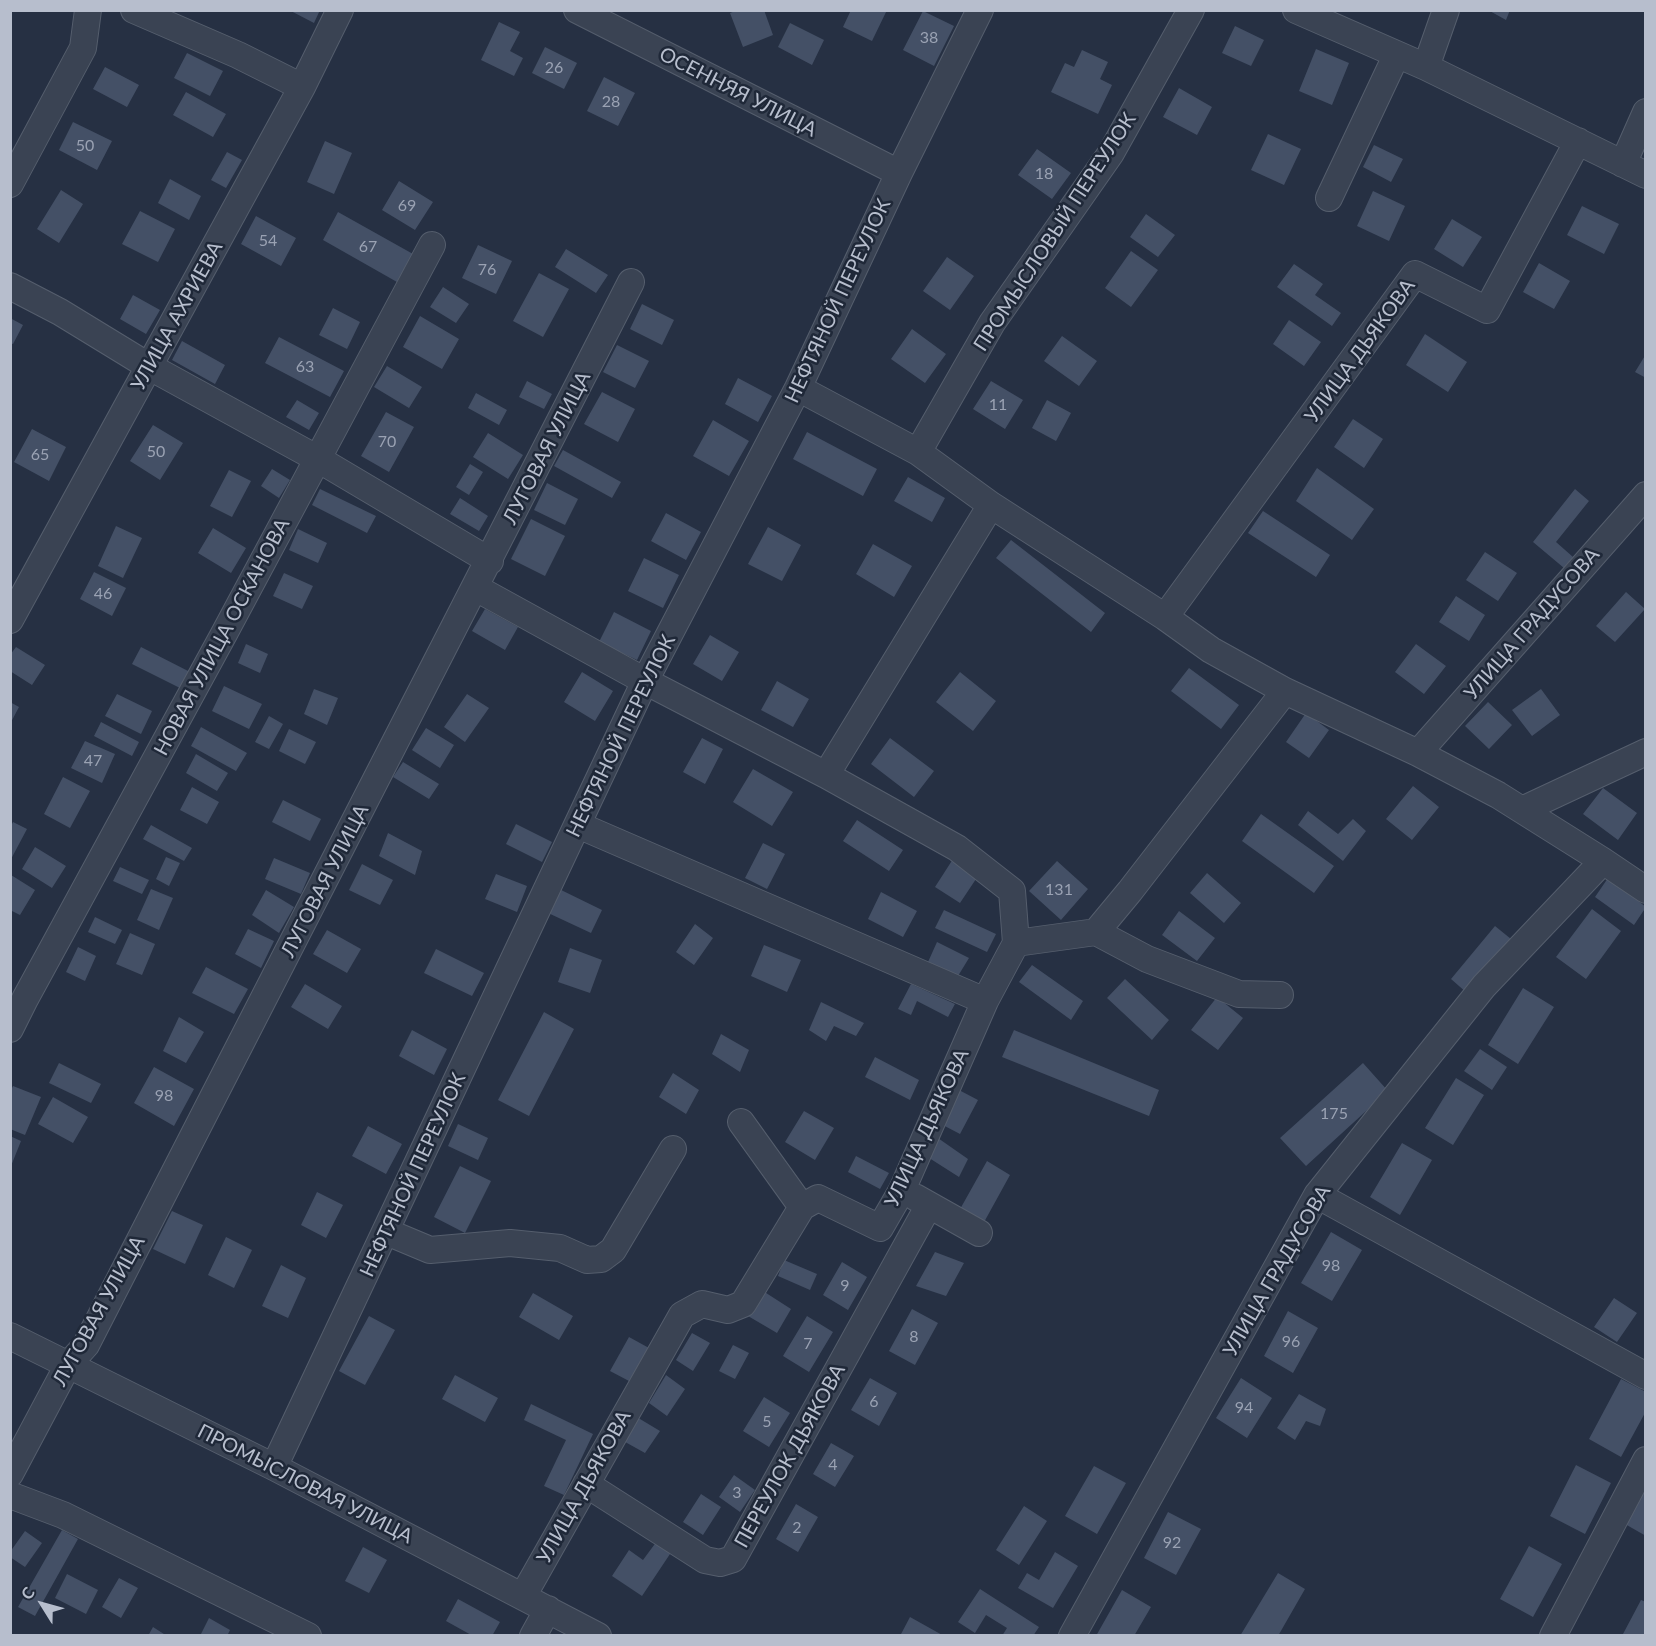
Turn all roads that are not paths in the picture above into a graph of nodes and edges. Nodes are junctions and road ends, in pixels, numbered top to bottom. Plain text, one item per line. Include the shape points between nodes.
1 (88, 10) edge
2 (134, 10) edge
3 (340, 10) edge
4 (576, 10) edge
5 (980, 10) edge
6 (1191, 10) edge
7 (1296, 10) edge
8 (1446, 10) edge
9 (1396, 56) junction
10 (1426, 68) junction
11 (302, 87) junction
12 (1646, 112) edge
13 (1578, 141) junction
14 (1623, 164) junction
15 (899, 173) junction
16 (1646, 175) edge
17 (10, 184) edge
18 (1329, 198) dead end
19 (432, 245) dead end
20 (632, 282) dead end
21 (10, 286) edge
22 (150, 367) junction
23 (798, 388) junction
24 (918, 452) junction
25 (318, 459) junction
26 (1646, 495) edge
27 (991, 505) junction
28 (490, 561) junction
29 (476, 588) junction
30 (1165, 617) junction
31 (10, 620) edge
32 (645, 681) junction
33 (1285, 691) junction
34 (1646, 752) edge
35 (1418, 753) junction
36 (826, 775) junction
37 (1522, 810) junction
38 (578, 825) junction
39 (1603, 861) junction
40 (1646, 890) edge
41 (1096, 932) junction
42 (1016, 943) junction
43 (1280, 995) dead end
44 (985, 1001) junction
45 (10, 1029) edge
46 (741, 1122) dead end
47 (673, 1149) dead end
48 (902, 1190) junction
49 (1317, 1195) junction
50 (929, 1205) junction
51 (802, 1208) junction
52 (387, 1232) junction
53 (979, 1233) dead end
54 (10, 1336) edge
55 (68, 1365) junction
56 (1646, 1376) edge
57 (1646, 1460) edge
58 (274, 1467) junction
59 (10, 1474) edge
60 (586, 1484) junction
61 (10, 1495) edge
62 (523, 1596) junction
63 (548, 1609) junction
64 (308, 1635) edge
65 (533, 1635) edge
66 (598, 1635) edge
67 (1072, 1635) edge
68 (1553, 1635) edge

1 - 17 street via 83,48
2 - 11 street
3 - 11 street, УЛИЦА АХРИЕВА
4 - 15 street, ОСЕННЯЯ УЛИЦА
5 - 15 street, НЕФТЯНОЙ ПЕРЕУЛОК
6 - 24 street, ПРОМЫСЛОВЫЙ ПЕРЕУЛОК via 1111,153 992,323
7 - 9 street
8 - 10 street
9 - 10 street
9 - 18 street
10 - 13 street
11 - 22 street, УЛИЦА АХРИЕВА
12 - 14 street
13 - 14 street
13 - 30 street, УЛИЦА ДЬЯКОВА via 1487,310 1415,274
14 - 16 street
15 - 23 street, НЕФТЯНОЙ ПЕРЕУЛОК
19 - 25 street, НОВАЯ УЛИЦА ОСКАНОВА
20 - 28 street, ЛУГОВАЯ УЛИЦА
21 - 22 street
22 - 25 street
22 - 31 street, УЛИЦА АХРИЕВА
23 - 24 street
23 - 32 street, НЕФТЯНОЙ ПЕРЕУЛОК
24 - 27 street
25 - 28 street
25 - 45 street, НОВАЯ УЛИЦА ОСКАНОВА
26 - 35 street, УЛИЦА ГРАДУСОВА
27 - 30 street
27 - 36 street
28 - 29 street, ЛУГОВАЯ УЛИЦА
29 - 32 street
29 - 55 street, ЛУГОВАЯ УЛИЦА via 86,1344
30 - 33 street via 1211,650
32 - 36 street
32 - 38 street, НЕФТЯНОЙ ПЕРЕУЛОК
33 - 35 street
33 - 41 street
34 - 37 street
35 - 37 street
36 - 42 street via 957,848 1012,891
37 - 39 street
38 - 44 street
38 - 52 street, НЕФТЯНОЙ ПЕРЕУЛОК
39 - 40 street
39 - 49 street, УЛИЦА ГРАДУСОВА via 1484,986
41 - 42 street
41 - 43 street via 1148,958 1239,994
42 - 44 street, УЛИЦА ДЬЯКОВА
44 - 48 street, УЛИЦА ДЬЯКОВА
46 - 51 street
47 - 52 street via 613,1250 600,1259 587,1260 560,1248 510,1243 430,1250
48 - 50 street
48 - 51 street, УЛИЦА ДЬЯКОВА via 880,1228 818,1198
49 - 56 street
49 - 67 street, УЛИЦА ГРАДУСОВА
50 - 53 street
50 - 60 street, ПЕРЕУЛОК ДЬЯКОВА via 733,1559 720,1563 705,1560
51 - 60 street, УЛИЦА ДЬЯКОВА via 743,1304 728,1310 702,1304 682,1315
52 - 58 street, НЕФТЯНОЙ ПЕРЕУЛОК
54 - 55 street, ПРОМЫСЛОВАЯ УЛИЦА
55 - 58 street, ПРОМЫСЛОВАЯ УЛИЦА
55 - 59 street, ЛУГОВАЯ УЛИЦА
57 - 68 street
58 - 62 street, ПРОМЫСЛОВАЯ УЛИЦА
60 - 62 street, УЛИЦА ДЬЯКОВА
61 - 64 street via 63,1515
62 - 63 street, ПРОМЫСЛОВАЯ УЛИЦА
63 - 65 street
63 - 66 street, ПРОМЫСЛОВАЯ УЛИЦА

